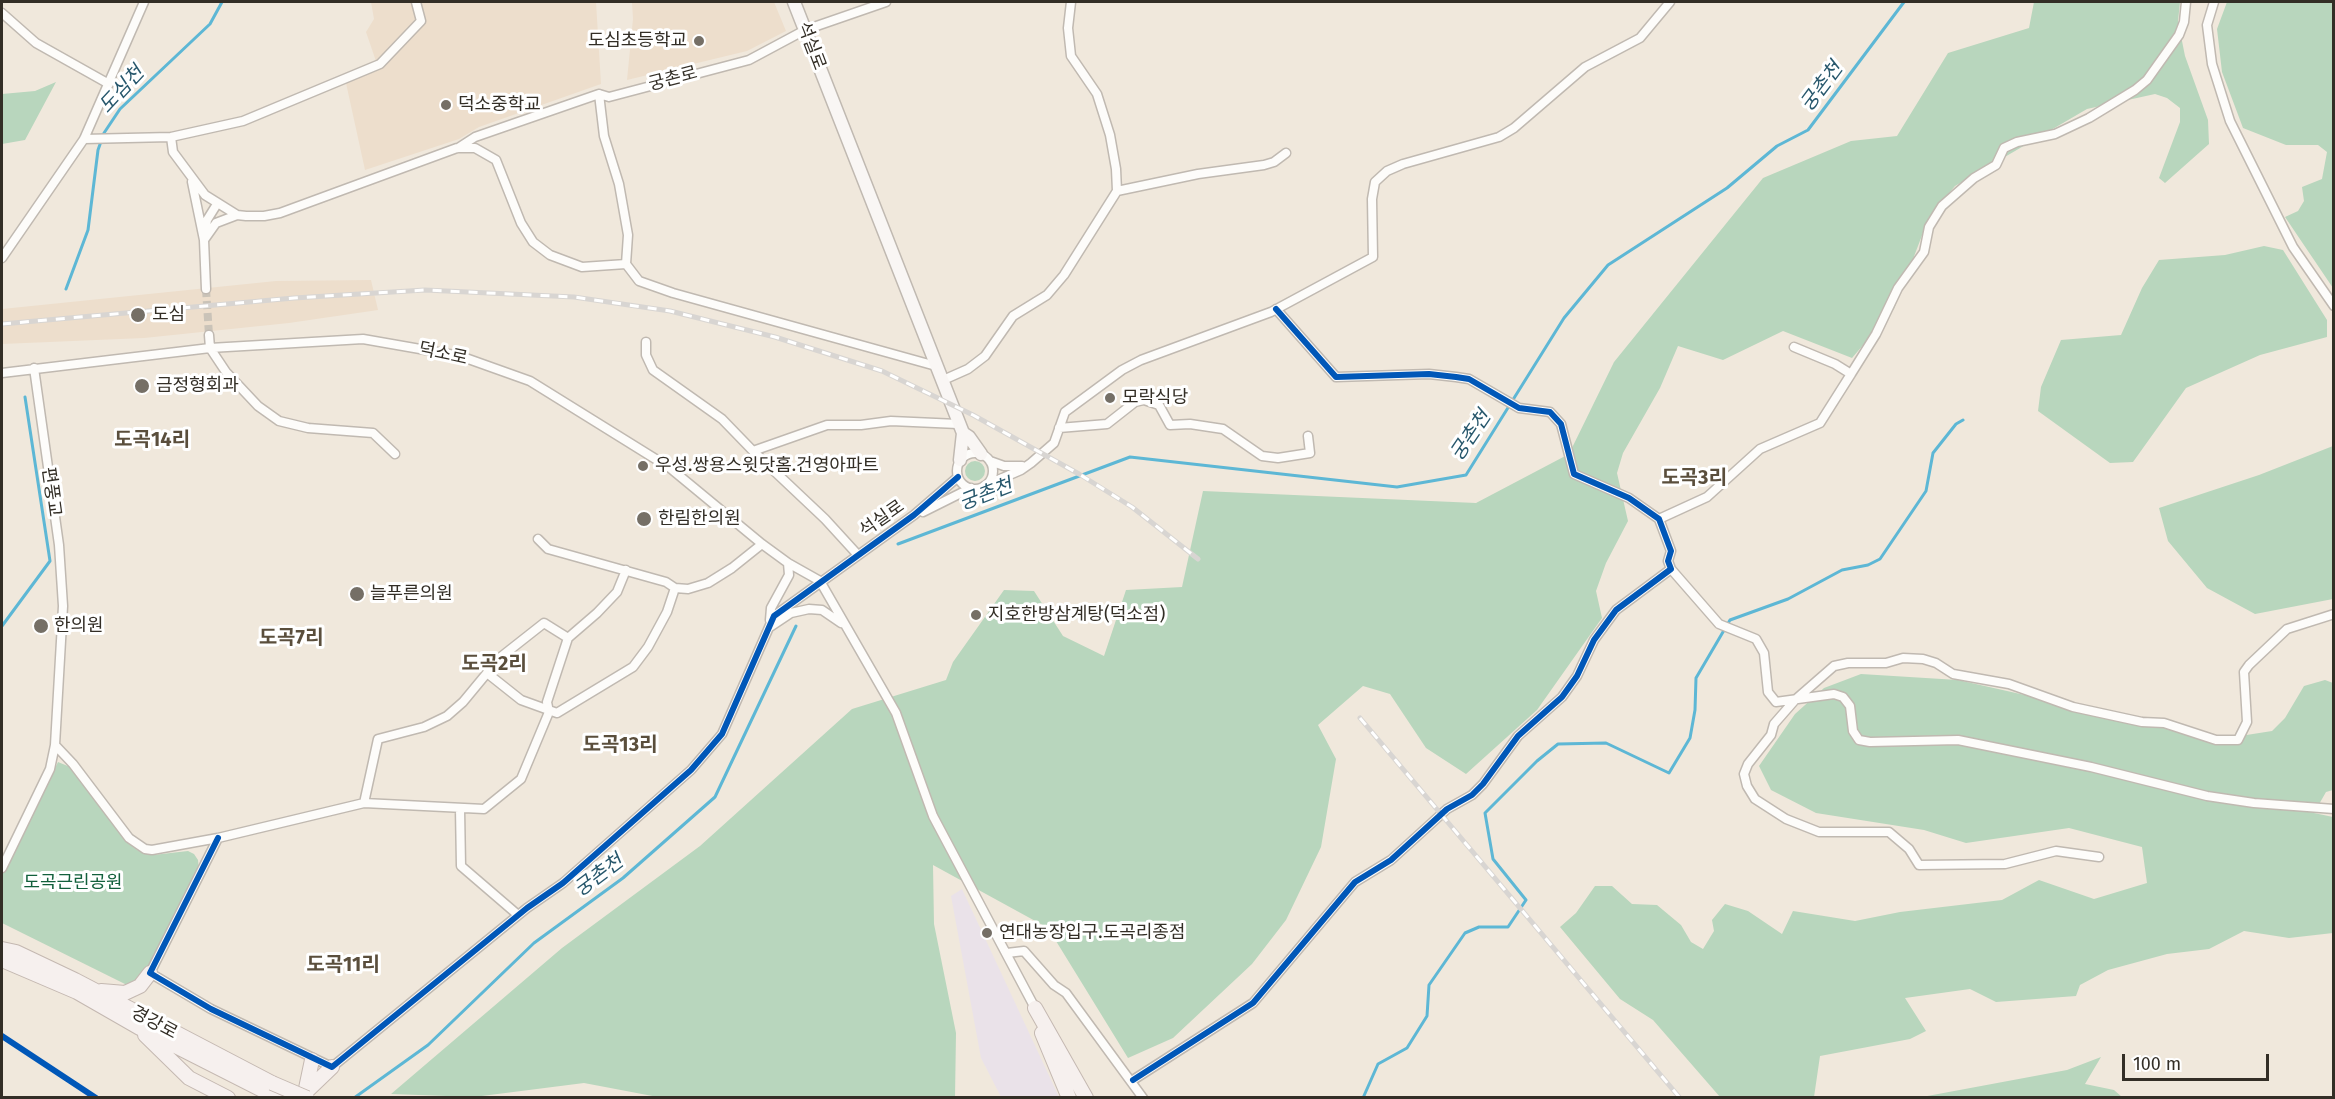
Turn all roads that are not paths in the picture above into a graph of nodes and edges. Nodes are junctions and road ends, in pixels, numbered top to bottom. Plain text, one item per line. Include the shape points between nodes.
1 (144, 2) edge
2 (416, 2) edge
3 (794, 2) edge
4 (886, 2) edge
5 (1071, 2) edge
6 (1670, 2) edge
7 (2186, 2) edge
8 (2214, 2) edge
9 (877, 3) edge
10 (2, 13) edge
11 (805, 30) junction
12 (109, 84) junction
13 (599, 94) junction
14 (171, 137) junction
15 (84, 139) junction
16 (457, 148) junction
17 (1286, 153) dead end
18 (191, 177) junction
19 (1117, 191) junction
20 (217, 204) junction
21 (237, 215) junction
22 (204, 240) junction
23 (2, 258) edge
24 (626, 264) junction
25 (206, 289) tunnel mouth
26 (2334, 306) edge
27 (1276, 309) junction
28 (209, 335) tunnel mouth
29 (646, 342) dead end
30 (1794, 347) dead end
31 (210, 348) junction
32 (936, 366) junction
33 (34, 368) junction
34 (2, 373) edge
35 (1851, 374) junction
36 (941, 381) junction
37 (960, 428) junction
38 (1059, 428) junction
39 (1308, 436) dead end
40 (753, 451) junction
41 (395, 454) dead end
42 (986, 457) junction
43 (960, 460) junction
44 (1031, 463) junction
45 (957, 477) junction
46 (984, 486) junction
47 (971, 488) junction
48 (914, 515) junction
49 (1659, 519) junction
50 (538, 539) dead end
51 (762, 544) junction
52 (857, 554) junction
53 (788, 563) junction
54 (1671, 569) junction
55 (627, 570) junction
56 (820, 580) junction
57 (675, 588) junction
58 (2334, 614) edge
59 (770, 627) junction
60 (848, 629) junction
61 (568, 638) junction
62 (487, 673) junction
63 (1796, 700) junction
64 (549, 712) junction
65 (55, 745) junction
66 (363, 803) junction
67 (460, 809) junction
68 (2334, 809) edge
69 (218, 838) junction
70 (2099, 857) dead end
71 (2, 868) edge
72 (518, 915) junction
73 (2, 949) edge
74 (1007, 953) junction
75 (2, 960) edge
76 (150, 973) junction
77 (95, 991) junction
78 (1035, 1008) junction
79 (138, 1027) junction
80 (312, 1059) junction
81 (332, 1067) junction
82 (1133, 1080) junction
83 (273, 1091) edge
84 (306, 1095) edge
85 (228, 1098) edge
86 (1069, 1098) edge
87 (1086, 1098) edge
88 (1143, 1098) edge

1 - 12 street
2 - 14 street via 422,21 380,64 243,120
3 - 11 street, 석실로
4 - 9 street, 궁촌로
5 - 19 street via 1071,57 1097,94 1110,135
6 - 27 street via 1640,38 1585,67 1499,137 1387,171 1375,183 1372,199 1373,257
7 - 35 street via 2179,34 2136,90 2055,134 2004,148 1996,165 1942,206 1929,227 1924,252 1898,288
8 - 26 street via 2207,25 2212,64 2230,121 2292,247
9 - 11 street, 궁촌로
10 - 12 street via 36,43
11 - 13 street, 궁촌로 via 749,60 609,97
11 - 32 street, 석실로
12 - 15 street
13 - 16 street, 궁촌로 via 475,137
13 - 24 street via 604,136 619,184 628,235
14 - 15 street
14 - 18 street via 173,152
15 - 23 street
16 - 21 street, 궁촌로 via 280,213
16 - 24 street via 475,148 496,160 521,223 533,242 549,255 582,267
17 - 19 street via 1263,165
18 - 20 street
18 - 22 street
19 - 36 street via 1047,295 1013,316 985,356
20 - 21 street
20 - 22 street via 207,220
21 - 22 street via 216,223
22 - 25 street
24 - 32 street via 639,281 673,293
27 - 38 street via 1122,370 1065,412
27 - 49 street via 1336,376 1456,376 1469,379 1517,406 1550,412 1557,417 1574,474 1629,498
28 - 31 street
29 - 40 street via 646,356 653,370 722,419
30 - 35 street
31 - 33 street, 덕소로
31 - 41 street via 258,406 279,421 308,428 373,433
31 - 51 street, 덕소로 via 363,339 460,356 530,381 670,468
32 - 36 street, 석실로
33 - 34 street, 덕소로
33 - 65 street, 편풍교 via 59,545 62,598
35 - 49 street via 1820,423 1760,449 1707,497
36 - 37 street, 석실로
37 - 40 street via 891,421 827,425
37 - 42 street
37 - 43 street, 석실로
38 - 39 street via 1107,424 1134,402 1144,400 1159,405 1170,425 1223,429 1262,456 1311,453
38 - 44 street via 1054,443
40 - 52 street
42 - 43 street via 969,453
42 - 44 street via 1018,467
42 - 46 street via 993,472
43 - 45 street, 석실로
44 - 46 street
45 - 47 street
45 - 48 street, 석실로
46 - 47 street
47 - 48 street
48 - 52 street, 석실로
49 - 54 street via 1671,551
50 - 55 street via 548,549
51 - 53 street, 덕소로
51 - 57 street via 708,583
52 - 56 street, 석실로
53 - 56 street, 덕소로
53 - 59 street via 789,575 771,608
54 - 63 street via 1719,624 1756,639 1764,652 1768,692 1776,702
54 - 82 street via 1616,610 1594,640 1563,697 1518,736 1472,795 1447,809 1391,860 1355,882 1253,1003
55 - 57 street
55 - 61 street via 617,592
56 - 59 street, 석실로 via 774,616
56 - 60 street
57 - 64 street via 667,612 633,667 557,713
58 - 63 street via 2287,629 2249,664 2244,672 2247,722 2238,740 2216,740 2163,723 2073,707 2009,684 1953,674 1923,659 1834,666
59 - 60 street via 791,613 809,609 822,610
59 - 72 street via 722,734 691,770 562,883
60 - 74 street via 896,712 933,816
61 - 62 street via 544,623 496,660
61 - 64 street via 547,702
62 - 64 street via 521,700
62 - 66 street via 447,716 424,727 378,739
63 - 68 street via 1834,694 1843,697 1850,706 1853,731 1859,740 1958,740 2207,796
63 - 70 street via 1774,724 1771,735 1744,774 1755,799 1786,819 1819,832 1889,832 1910,849 1919,865 2005,864 2056,851
64 - 67 street via 521,779 484,810
65 - 69 street via 138,845 152,850
65 - 71 street, 편풍교 via 50,770
66 - 67 street
66 - 69 street
67 - 72 street via 461,866
69 - 76 street
72 - 81 street
73 - 77 main road, 경강로 via 16,952
74 - 78 street
74 - 82 street via 1024,951 1065,993
75 - 79 main road, 경강로 via 77,992
76 - 77 main road via 140,986 126,993
76 - 80 street via 211,1009
77 - 83 main road, 경강로
78 - 86 main road
78 - 87 main road
79 - 83 main road, 경강로
79 - 85 main road via 189,1078
80 - 81 street
80 - 84 main road
81 - 84 main road
82 - 88 street
83 - 84 main road, 경강로, bridge

